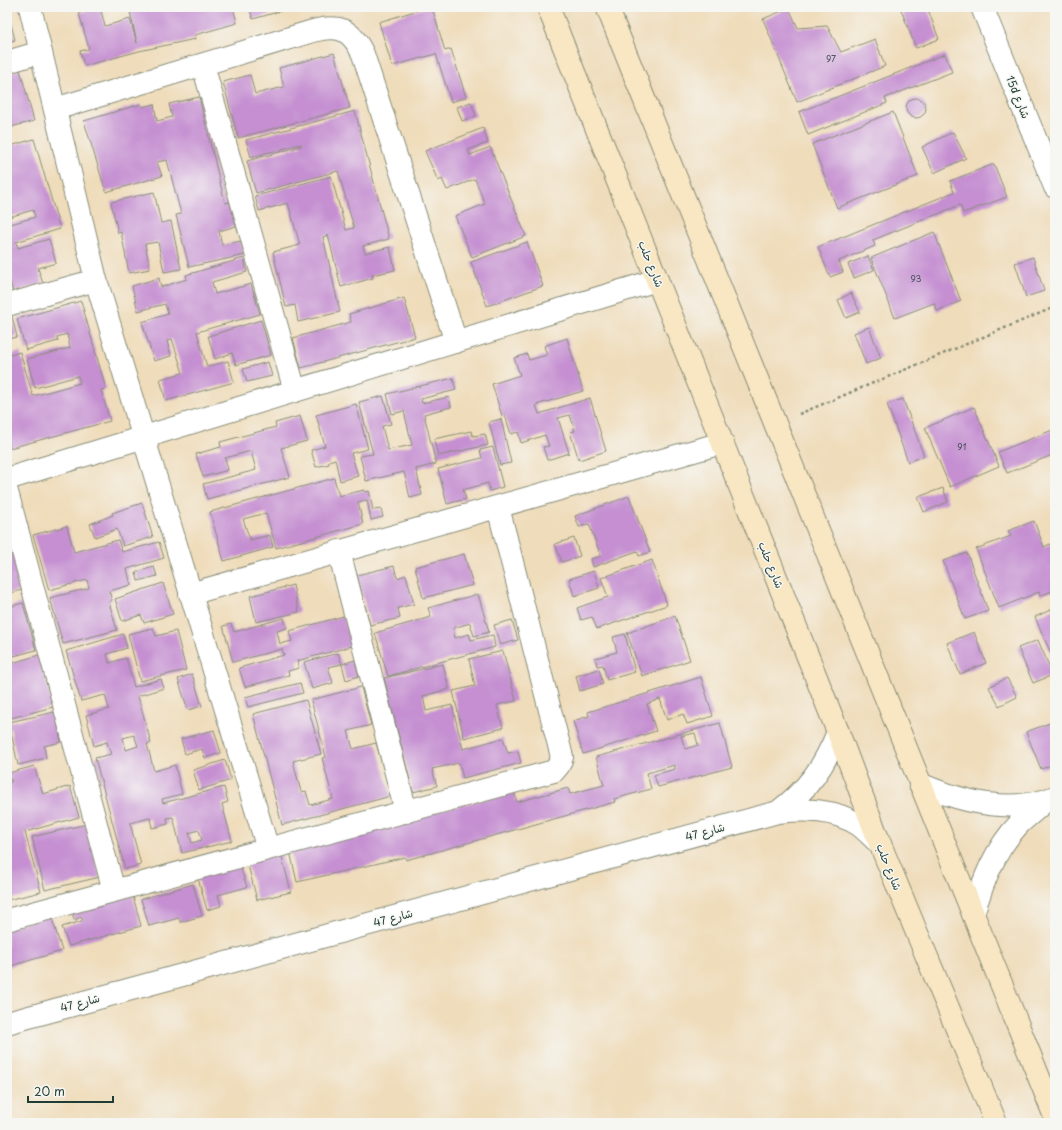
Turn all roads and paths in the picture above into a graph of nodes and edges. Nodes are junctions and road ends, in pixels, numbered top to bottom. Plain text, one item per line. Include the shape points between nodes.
1 (30, 7) edge
2 (548, 7) edge
3 (608, 7) edge
4 (982, 7) edge
5 (41, 52) junction
6 (7, 62) edge
7 (203, 65) junction
8 (55, 109) junction
9 (1055, 187) edge
10 (96, 280) junction
11 (657, 280) junction
12 (7, 305) edge
13 (1055, 307) edge
14 (456, 342) junction
15 (295, 391) junction
16 (775, 424) junction
17 (143, 438) junction
18 (722, 443) junction
19 (7, 478) edge
20 (7, 492) edge
21 (498, 507) junction
22 (339, 551) junction
23 (190, 594) junction
24 (838, 732) junction
25 (920, 784) junction
26 (1050, 799) edge
27 (406, 812) junction
28 (778, 812) junction
29 (880, 844) junction
30 (268, 849) junction
31 (114, 891) junction
32 (973, 914) junction
33 (7, 920) edge
34 (7, 1023) edge
35 (1055, 1117) edge
36 (996, 1123) edge

1 - 5 street
2 - 11 street, شارع حلب
3 - 16 street
4 - 9 street, 15d شارع
5 - 6 street
5 - 8 street
7 - 8 street
7 - 14 street via 328,27 344,31 356,40 363,54
7 - 15 street
8 - 10 street
10 - 12 street
10 - 17 street
11 - 14 street
11 - 18 street, شارع حلب
13 - 16 path
14 - 15 street
15 - 17 street
16 - 25 street
17 - 19 street
17 - 23 street
18 - 21 street
18 - 24 street, شارع حلب
20 - 31 street
21 - 22 street
21 - 27 street via 562,757 554,771 546,774
22 - 23 street
22 - 27 street
23 - 30 street
24 - 28 street, شارع 47 via 828,756 815,777 798,797
24 - 29 street, شارع حلب
25 - 26 street via 950,797 981,804 1013,805
25 - 32 street
26 - 32 street via 1019,824 998,851 983,881
27 - 30 street
28 - 29 street, شارع 47 via 806,809 834,814 859,825
28 - 34 street, شارع 47
29 - 36 street, شارع حلب
30 - 31 street
31 - 33 street
32 - 35 street

